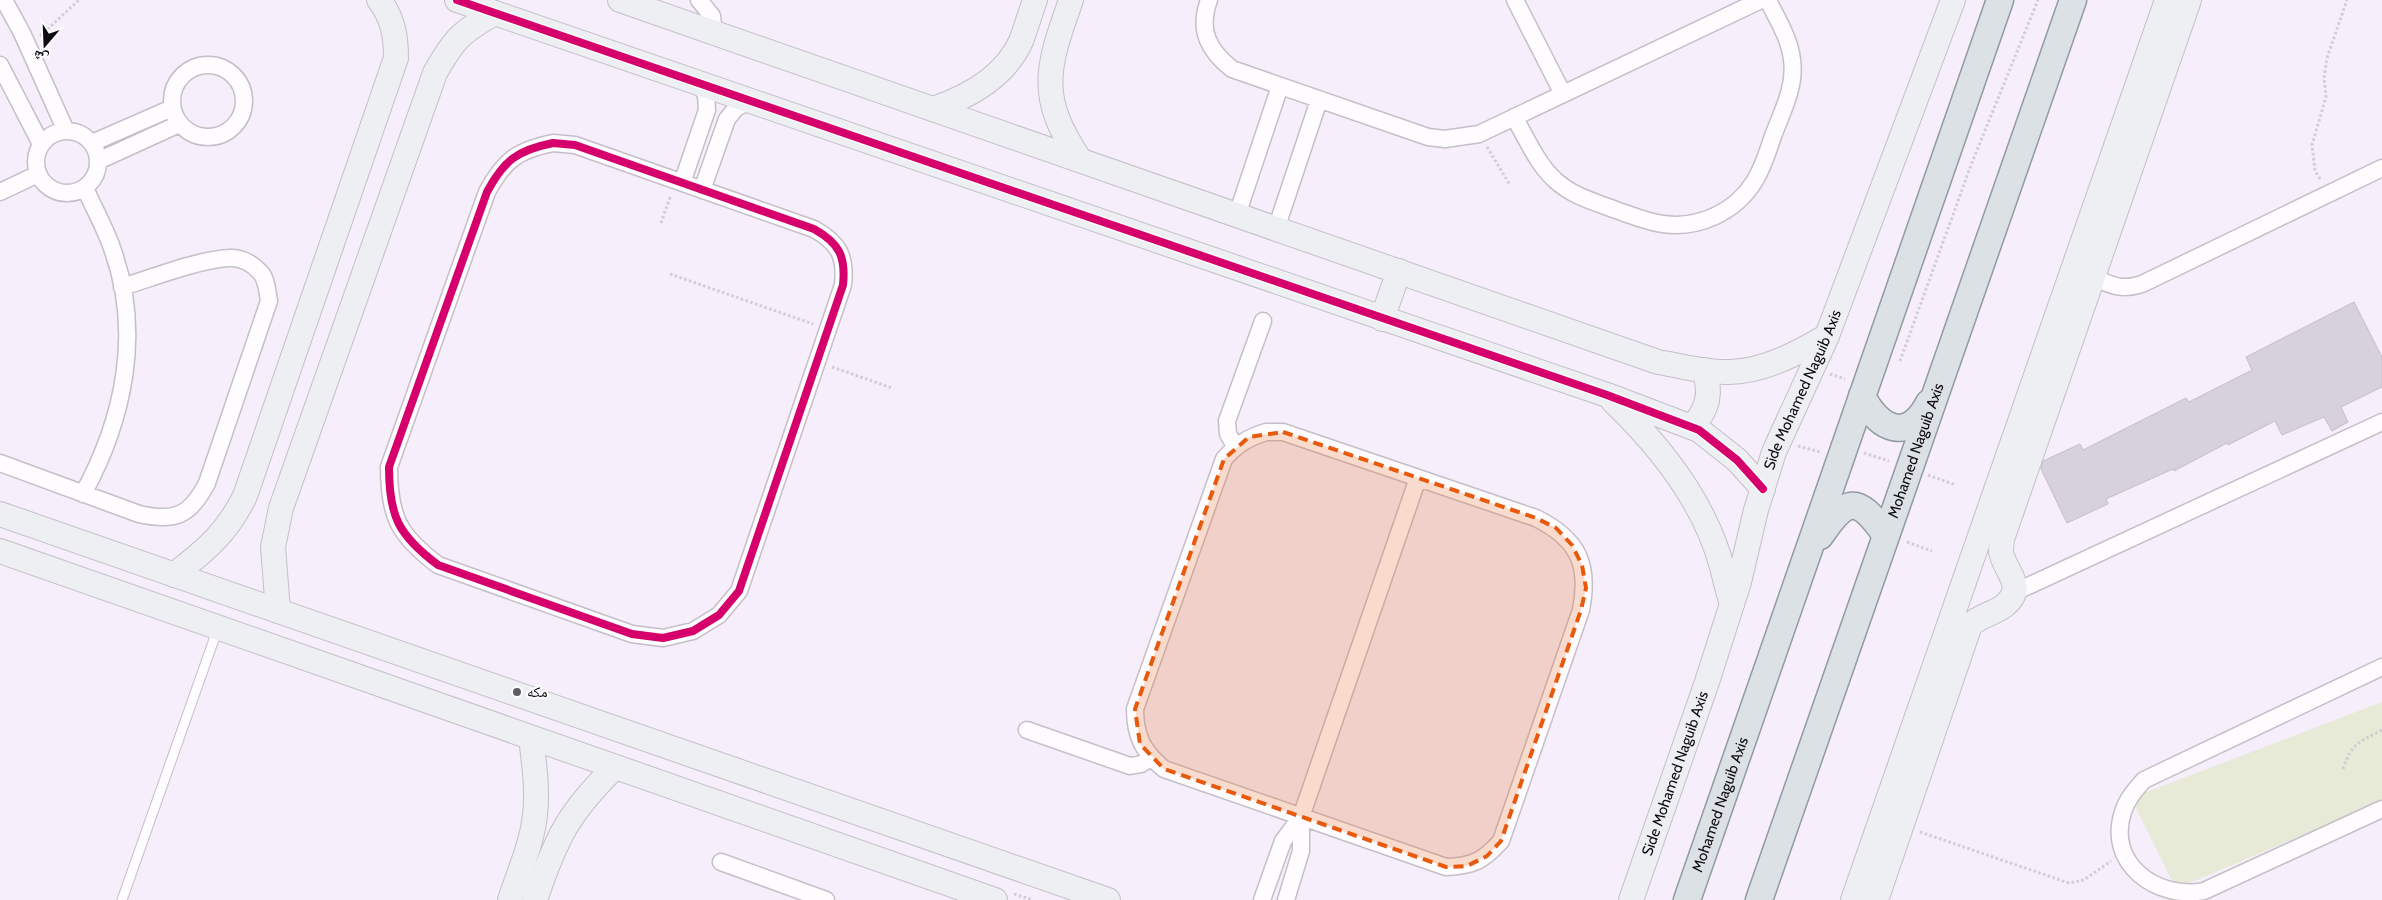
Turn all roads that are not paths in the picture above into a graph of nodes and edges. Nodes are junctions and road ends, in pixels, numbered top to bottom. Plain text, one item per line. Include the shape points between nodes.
1 (4, 0) edge
2 (379, 0) edge
3 (457, 0) edge
4 (620, 0) edge
5 (699, 0) edge
6 (1035, 0) edge
7 (1071, 0) edge
8 (1209, 0) edge
9 (1515, 0) edge
10 (1761, 0) edge
11 (1768, 0) edge
12 (1953, 0) edge
13 (2000, 0) edge
14 (2073, 0) edge
15 (2168, 0) edge
16 (2189, 0) edge
17 (495, 13) junction
18 (714, 33) junction
19 (0, 65) edge
20 (698, 82) junction
21 (1280, 86) junction
22 (1563, 94) junction
23 (1319, 100) junction
24 (752, 101) junction
25 (172, 108) junction
26 (933, 109) junction
27 (1514, 117) junction
28 (179, 124) junction
29 (66, 130) junction
30 (92, 143) junction
31 (41, 144) junction
32 (1080, 160) junction
33 (98, 161) junction
34 (2382, 168) edge
35 (38, 174) junction
36 (679, 182) junction
37 (85, 188) junction
38 (702, 190) junction
39 (0, 192) edge
40 (1236, 215) junction
41 (1276, 228) junction
42 (1399, 271) junction
43 (2082, 273) junction
44 (122, 287) junction
45 (1382, 319) junction
46 (1263, 321) dead end
47 (1827, 336) junction
48 (1704, 370) junction
49 (1937, 389) junction
50 (1864, 391) junction
51 (1607, 395) junction
52 (2382, 422) edge
53 (1692, 427) junction
54 (1235, 446) junction
55 (0, 463) edge
56 (1418, 478) junction
57 (1763, 489) junction
58 (83, 494) junction
59 (0, 514) edge
60 (1885, 534) junction
61 (78, 541) junction
62 (0, 551) edge
63 (1807, 554) junction
64 (1974, 556) junction
65 (2004, 562) junction
66 (66, 574) junction
67 (174, 575) junction
68 (2013, 593) junction
69 (1959, 599) junction
70 (1732, 604) junction
71 (278, 611) junction
72 (1986, 613) junction
73 (219, 628) junction
74 (2382, 667) edge
75 (1026, 730) dead end
76 (531, 738) junction
77 (1150, 758) junction
78 (615, 767) junction
79 (2382, 809) edge
80 (1301, 817) junction
81 (904, 829) junction
82 (720, 862) dead end
83 (893, 864) junction
84 (122, 900) edge
85 (510, 900) edge
86 (535, 900) edge
87 (826, 900) edge
88 (996, 900) edge
89 (1108, 900) edge
90 (1262, 900) edge
91 (1286, 900) edge
92 (1631, 900) edge
93 (1687, 900) edge
94 (1759, 900) edge
95 (1853, 900) edge
96 (1876, 900) edge

1 - 29 street
2 - 67 street via 393,25 396,58 245,496 224,532
3 - 17 street
4 - 18 street
5 - 18 street via 712,16
6 - 26 street via 1020,43 1004,66 984,85 960,100
7 - 32 street via 1052,54 1049,82 1064,136
8 - 21 street via 1204,23 1208,42 1218,58 1232,69
9 - 22 street
10 - 22 street
11 - 27 street via 1788,43 1792,60 1789,94 1754,181 1742,198 1725,212 1705,221 1684,225 1662,224 1577,195 1554,180 1545,169
12 - 47 street, Side Mohamed Naguib Axis
13 - 50 main road, Mohamed Naguib Axis
14 - 49 main road, Mohamed Naguib Axis
15 - 43 street
16 - 43 street
17 - 20 street
17 - 71 street via 467,28 451,44 435,73 281,508 273,547
18 - 26 street
19 - 31 street
20 - 24 street
20 - 36 street via 706,95 707,110
21 - 23 street
21 - 40 street
22 - 27 street
23 - 27 street via 1428,137 1445,139 1479,134
23 - 41 street
24 - 38 street via 737,107 727,119
24 - 45 street
25 - 28 street
25 - 28 street via 172,96 183,74 206,65 229,72 243,92 241,116 229,130 212,137 200,136
25 - 30 street
26 - 32 street
28 - 33 street
29 - 30 street via 81,134
29 - 31 street via 56,132
30 - 33 street
31 - 35 street via 35,164
32 - 40 street
33 - 37 street via 97,171
34 - 43 street via 2129,288 2120,288
35 - 37 street via 42,182 58,192 67,194
35 - 39 street
36 - 38 street
36 - 38 street via 574,146 553,143 532,147 512,157 497,172 487,192 389,467 389,496 398,524 414,547 438,565 632,634 662,638 693,631 719,615 739,591 843,285 845,268 840,251 829,237
37 - 44 street via 113,250
40 - 41 street
41 - 42 street
42 - 45 street
42 - 48 street via 1658,362
43 - 64 street
43 - 65 street via 2002,539
44 - 58 street via 127,351 122,393 103,454
44 - 58 street via 231,258 248,262 262,273 269,300 207,483 197,502 180,515 159,519
45 - 51 street
46 - 54 street via 1227,421 1228,434
47 - 48 street via 1793,356 1751,369 1731,372
47 - 57 street, Side Mohamed Naguib Axis via 1778,440
48 - 53 street via 1709,385 1708,401 1703,415
49 - 50 main road via 1922,417 1910,426 1895,428 1880,423 1870,412
49 - 60 main road, Mohamed Naguib Axis
50 - 63 main road, Mohamed Naguib Axis
51 - 53 street
51 - 70 street via 1646,434 1680,479 1714,545
52 - 68 street
53 - 57 street via 1737,460
54 - 56 street via 1266,432 1283,432
54 - 77 street via 1224,459 1135,709 1135,727 1140,744
55 - 58 street
56 - 80 street
56 - 80 street via 1536,518 1556,528 1572,545 1582,565 1586,588 1581,610 1501,841 1486,856 1468,866 1446,867
57 - 70 street, Side Mohamed Naguib Axis
59 - 61 street
60 - 63 main road via 1868,511 1847,507 1837,512
60 - 94 main road, Mohamed Naguib Axis
61 - 66 street
61 - 67 street
62 - 66 street
63 - 93 main road, Mohamed Naguib Axis
64 - 65 street via 1990,552
64 - 69 street
65 - 68 street via 2013,576
66 - 73 street
67 - 71 street
68 - 72 street via 2006,604
69 - 72 street via 1970,611
69 - 95 street
70 - 92 street, Side Mohamed Naguib Axis
71 - 81 street
72 - 96 street via 1970,625
73 - 76 street
73 - 84 lane
74 - 79 street via 2144,780 2130,795 2122,813 2120,833 2124,852 2133,869 2147,882 2163,890 2193,894
75 - 77 street via 1130,766
76 - 78 street
76 - 85 street via 535,815
77 - 80 street via 1164,769
78 - 83 street
78 - 86 street via 578,805 564,826
80 - 90 street via 1283,840
80 - 91 street via 1301,851
81 - 83 street
81 - 89 street
82 - 87 street
83 - 88 street

